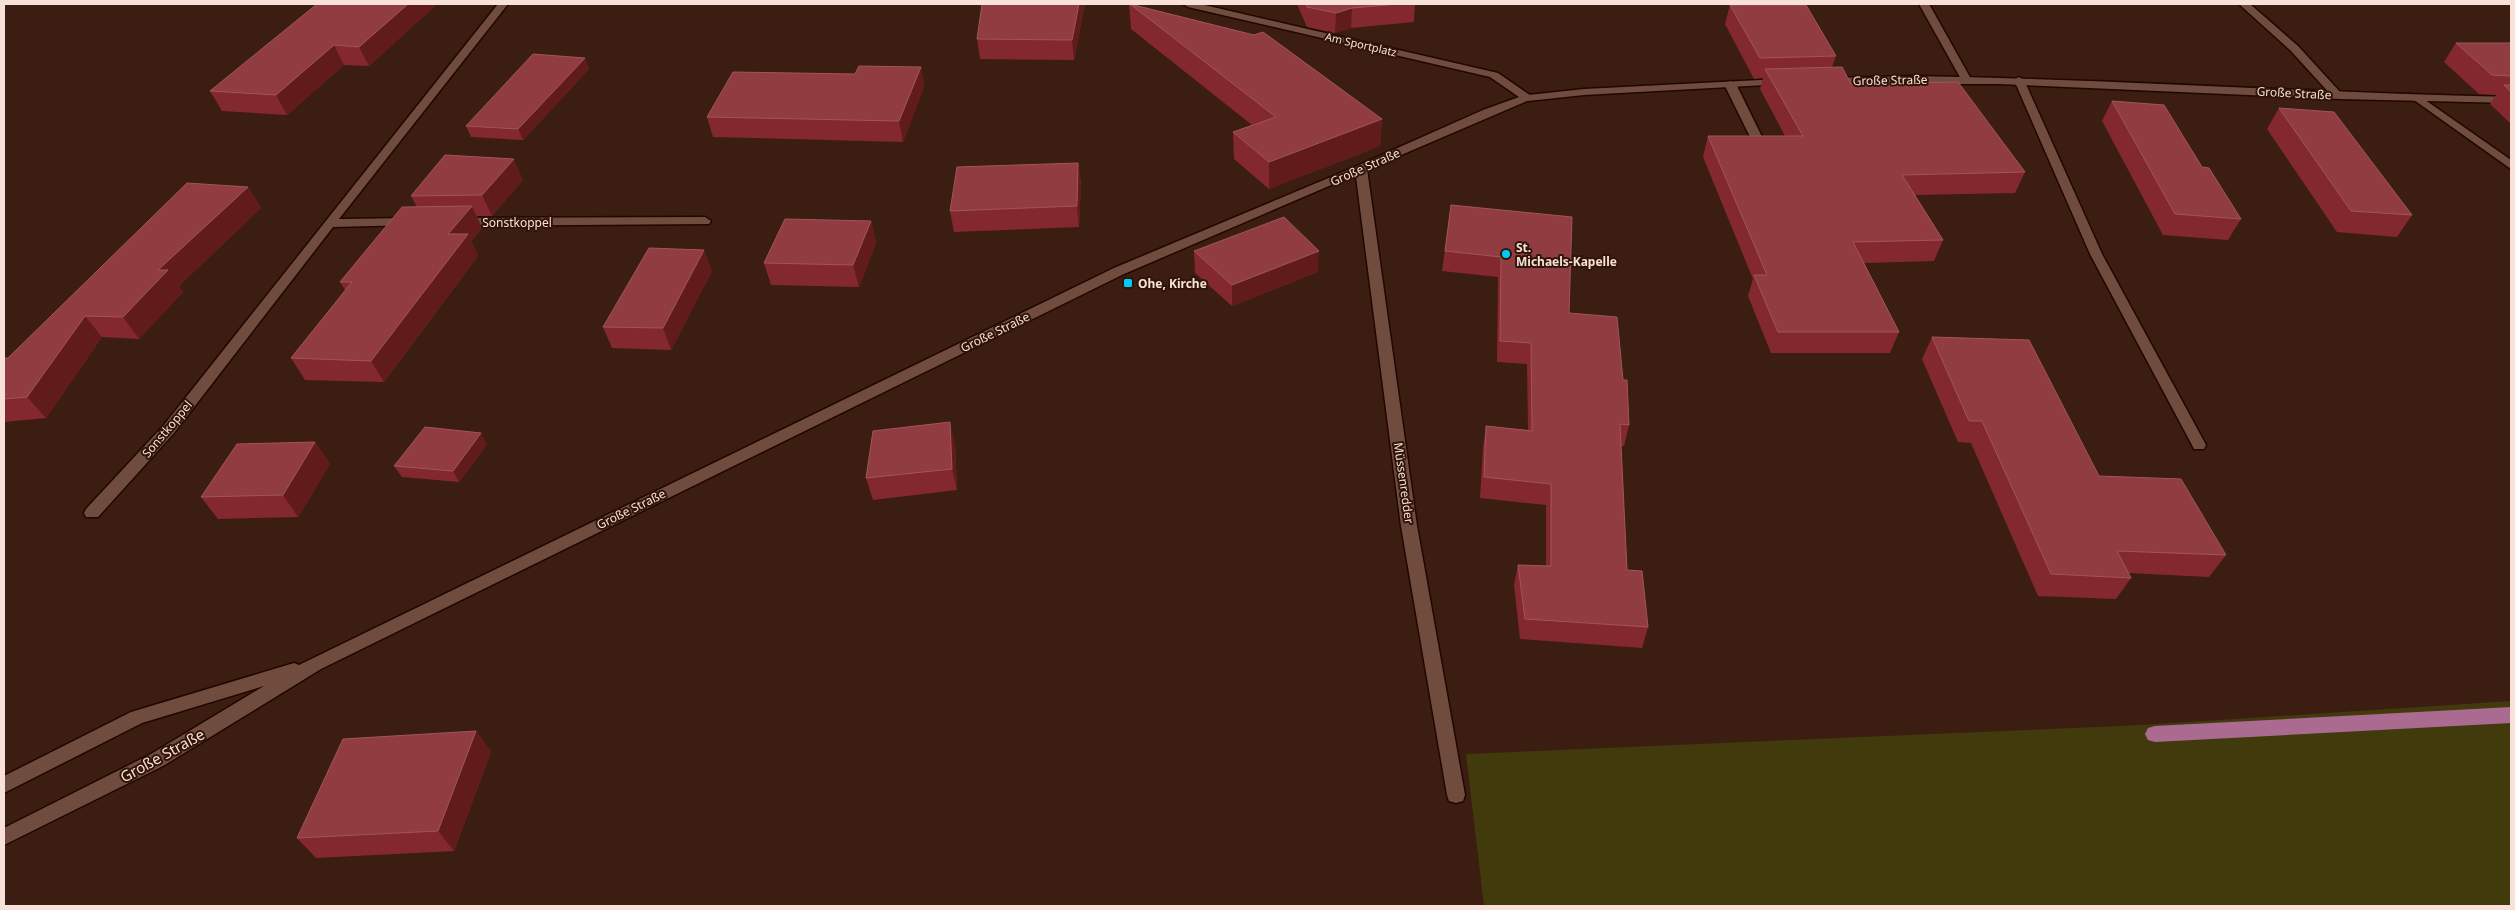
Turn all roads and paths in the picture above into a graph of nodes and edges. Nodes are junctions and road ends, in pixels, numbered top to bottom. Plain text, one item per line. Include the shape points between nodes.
1 (504, 4) edge
2 (1188, 4) edge
3 (1924, 4) edge
4 (2244, 4) edge
5 (1966, 79) junction
6 (2019, 80) junction
7 (1817, 81) edge
8 (1788, 82) edge
9 (1730, 84) junction
10 (2337, 95) junction
11 (1528, 98) junction
12 (2418, 98) junction
13 (2511, 100) edge
14 (1758, 143) edge
15 (2511, 165) edge
16 (1361, 169) junction
17 (428, 222) edge
18 (448, 222) edge
19 (704, 222) dead end
20 (329, 223) junction
21 (2199, 445) dead end
22 (92, 514) dead end
23 (315, 664) junction
24 (4, 785) edge
25 (1456, 796) dead end
26 (4, 837) edge

1 - 20 street, Sonstkoppel
2 - 11 street, Am Sportplatz via 1494,75
3 - 5 street
4 - 10 street via 2294,48
5 - 6 street, Große Straße
5 - 7 street, Große Straße
6 - 10 street, Große Straße
6 - 21 street via 2096,254
8 - 9 street, Große Straße
9 - 11 street, Große Straße
9 - 14 street
10 - 12 street, Große Straße
11 - 16 street, Große Straße via 1487,112
12 - 13 street, Große Straße
12 - 15 street
16 - 23 street, Große Straße via 1119,271
16 - 25 street, Müssenredder via 1409,526
17 - 20 street
18 - 19 street, Sonstkoppel
20 - 22 street, Sonstkoppel via 169,429
23 - 24 street, Große Straße via 137,718
23 - 26 street, Große Straße via 157,760

